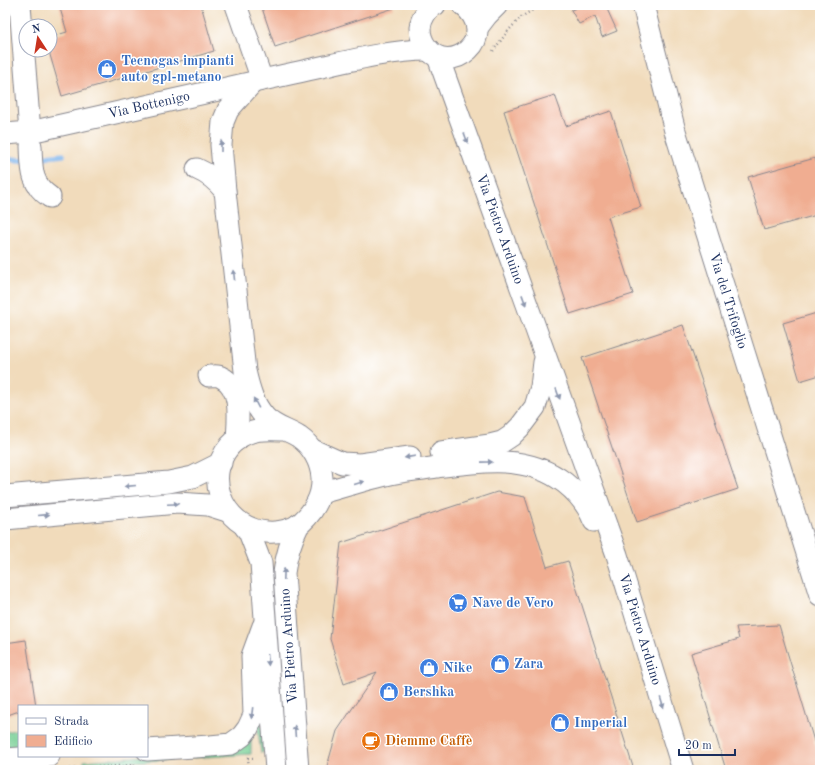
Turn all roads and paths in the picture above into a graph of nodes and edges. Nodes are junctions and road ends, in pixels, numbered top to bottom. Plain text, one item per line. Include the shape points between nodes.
1 (20, 5) edge
2 (236, 5) edge
3 (432, 5) edge
4 (463, 5) edge
5 (496, 5) edge
6 (541, 5) edge
7 (643, 5) edge
8 (420, 26) junction
9 (477, 28) junction
10 (433, 53) junction
11 (387, 54) junction
12 (464, 54) junction
13 (490, 56) dead end
14 (258, 81) junction
15 (453, 101) junction
16 (5, 134) edge
17 (31, 139) junction
18 (197, 169) dead end
19 (225, 192) junction
20 (50, 197) dead end
21 (545, 357) junction
22 (209, 376) dead end
23 (282, 430) junction
24 (237, 440) junction
25 (490, 445) junction
26 (312, 450) junction
27 (221, 463) junction
28 (593, 489) junction
29 (321, 493) junction
30 (5, 496) edge
31 (227, 511) junction
32 (5, 519) edge
33 (299, 524) junction
34 (246, 527) junction
35 (617, 555) junction
36 (820, 595) edge
37 (265, 620) junction
38 (148, 750) edge
39 (38, 757) edge
40 (258, 758) dead end
41 (5, 760) edge
42 (249, 770) edge
43 (276, 770) edge
44 (298, 770) edge
45 (683, 770) edge

1 - 17 street
2 - 14 street
3 - 8 street, Via Bottenigo
4 - 9 street via 475,19
5 - 9 street
6 - 13 path via 521,17
7 - 36 street, Via del Trifoglio via 675,131
8 - 10 street, Via Pietro Arduino via 423,43
8 - 11 street, Via Bottenigo via 411,37
9 - 12 street, Via Pietro Arduino via 474,43
10 - 11 street, Via Bottenigo via 417,50
10 - 12 street, Via Bottenigo via 446,58
10 - 15 street, Via Pietro Arduino
11 - 14 street, Via Bottenigo
12 - 15 street, Via Pietro Arduino via 460,60
14 - 17 street, Via Bottenigo
19 -> 14 street via 221,145 223,122 228,110
15 -> 21 street, Via Pietro Arduino
16 - 17 street, Via Bottenigo
17 - 20 street via 35,182
18 - 19 street via 218,182
23 -> 19 street via 266,418 255,404 246,376
21 - 25 street, Via Pietro Arduino via 536,407 511,436
21 -> 28 street, Via Pietro Arduino
22 - 24 street via 220,376 230,383 236,395
23 - 24 street via 251,432
23 - 26 street via 299,438
24 - 27 street
25 -> 26 street, Via Pietro Arduino via 360,464 342,463
25 - 28 street, Via Pietro Arduino via 514,448 542,459 570,473
26 - 29 street via 321,470
27 -> 30 street via 192,477 169,482
27 - 31 street via 219,490
28 - 35 street, Via Pietro Arduino
29 - 33 street via 309,516
29 -> 35 street via 387,475 468,463 488,461 533,466 556,476 577,493 590,511 601,536
32 -> 31 street via 177,503 208,505
31 - 34 street
33 - 34 street via 272,533
44 -> 33 street, Via Pietro Arduino via 284,573 290,545
34 - 37 street, Via Pietro Arduino via 261,563
35 -> 45 street, Via Pietro Arduino
37 -> 38 street via 252,656 254,715 242,736 231,744
37 -> 43 street, Via Pietro Arduino
39 - 41 street
40 - 42 path via 248,758

